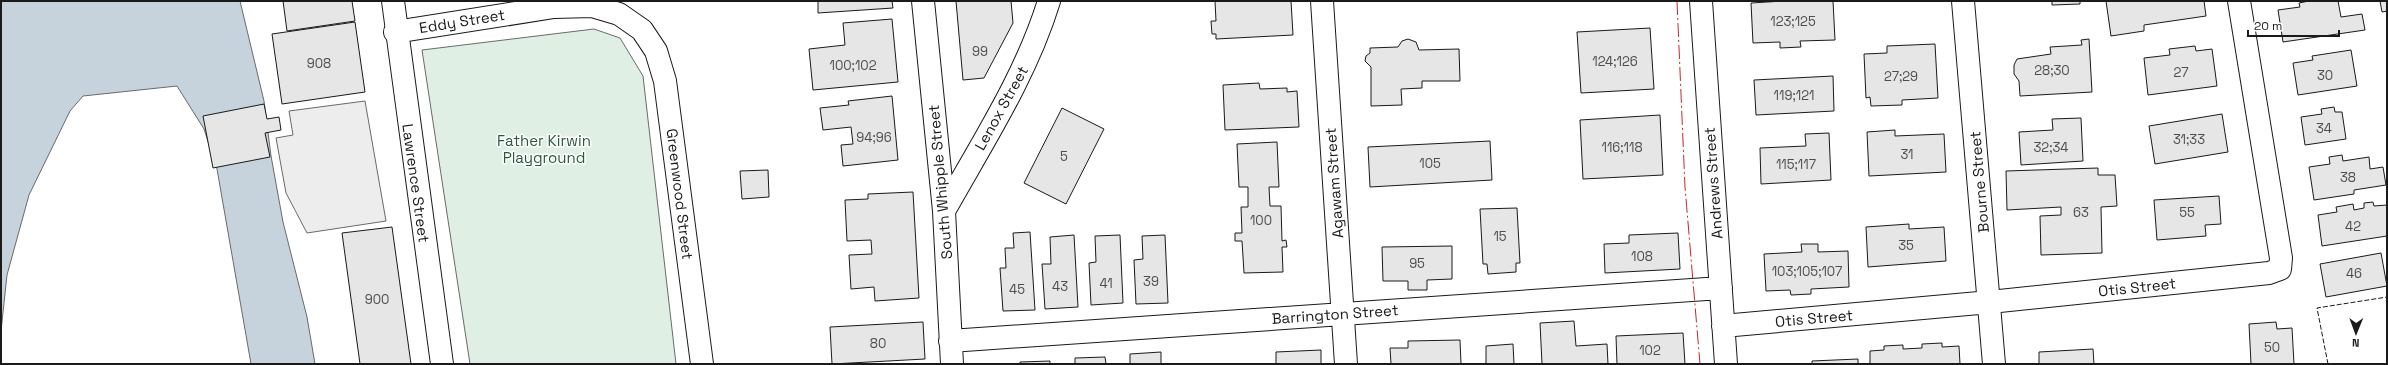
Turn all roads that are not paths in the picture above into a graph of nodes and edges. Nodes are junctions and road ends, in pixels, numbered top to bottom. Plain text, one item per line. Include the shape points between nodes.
1 (393, 1) edge
2 (923, 1) edge
3 (1049, 1) edge
4 (1322, 1) edge
5 (1701, 1) edge
6 (1963, 1) edge
7 (2239, 1) edge
8 (642, 30) joint
9 (395, 32) junction
10 (944, 211) junction
11 (1721, 288) junction
12 (1990, 302) junction
13 (1342, 314) junction
14 (1723, 326) junction
15 (950, 341) junction
16 (442, 364) edge
17 (702, 364) edge
18 (952, 364) edge
19 (1346, 364) edge
20 (1726, 364) edge
21 (1994, 364) edge

1 - 9 street, Lawrence Street
2 - 10 street, South Whipple Street
3 - 10 street, Lenox Street via 1038,36 1021,72
4 - 13 street, Agawam Street
5 - 11 street, Andrews Street
6 - 12 street, Bourne Street
7 - 12 street, Otis Street via 2281,258 2280,269 2261,274
8 - 9 street, Eddy Street via 619,14 592,6 554,7
8 - 17 street, Greenwood Street via 656,51 665,81
9 - 16 street, Lawrence Street
10 - 15 street, South Whipple Street
11 - 13 street, Barrington Street
11 - 14 street, Andrews Street
12 - 14 street, Otis Street
12 - 21 street, Bourne Street
13 - 15 street, Barrington Street
13 - 19 street, Agawam Street
14 - 20 street, Andrews Street
15 - 18 street, South Whipple Street

